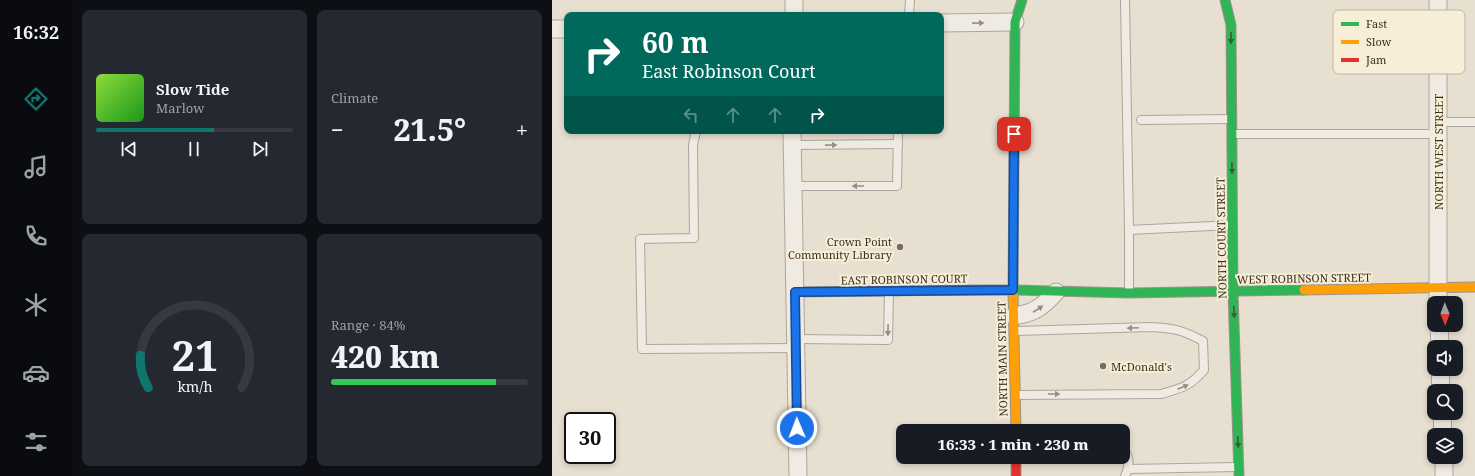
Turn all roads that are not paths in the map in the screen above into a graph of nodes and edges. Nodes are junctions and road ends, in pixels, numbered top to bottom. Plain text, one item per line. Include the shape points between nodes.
1 (794, 0) edge
2 (910, 0) edge
3 (1022, 0) edge
4 (1125, 0) edge
5 (1225, 0) edge
6 (794, 12) edge
7 (909, 12) edge
8 (1015, 22) junction
9 (944, 23) edge
10 (564, 28) edge
11 (552, 29) edge
12 (1438, 74) edge
13 (1231, 119) junction
14 (1141, 120) dead end
15 (1475, 122) edge
16 (1438, 128) junction
17 (695, 134) edge
18 (898, 134) edge
19 (1231, 134) junction
20 (792, 138) edge
21 (898, 144) junction
22 (793, 186) junction
23 (1233, 225) junction
24 (1129, 230) junction
25 (1475, 287) edge
26 (1013, 290) junction
27 (889, 291) junction
28 (795, 292) junction
29 (1056, 292) junction
30 (1233, 292) junction
31 (1129, 293) junction
32 (1438, 295) edge
33 (1014, 324) junction
34 (796, 344) junction
35 (1015, 394) junction
36 (1016, 424) edge
37 (1016, 464) edge
38 (1444, 464) edge
39 (1239, 471) edge
40 (1127, 472) edge
41 (798, 476) edge
42 (1016, 476) edge
43 (1444, 476) edge

1 - 6 street
2 - 7 lane
3 - 8 street, NORTH MAIN STREET
4 - 24 lane
5 -> 13 street, NORTH COURT STREET via 1231,25
9 -> 8 street
8 - 26 street, NORTH MAIN STREET
10 - 11 street
12 - 16 street, NORTH WEST STREET
13 - 14 lane
13 - 19 street, NORTH COURT STREET
15 - 16 lane
16 - 19 lane
16 - 32 street, NORTH WEST STREET
17 - 34 lane via 693,145 694,238 640,239 642,349
18 - 21 lane
19 -> 23 street, NORTH COURT STREET
20 -> 21 lane
20 - 22 street
21 -> 22 lane via 897,186
22 - 28 street
23 - 24 lane
23 - 30 street, NORTH COURT STREET
24 - 31 lane
25 - 32 street, WEST ROBINSON STREET
26 - 27 street, EAST ROBINSON COURT
26 - 29 street, WEST ROBINSON STREET
26 - 33 street, NORTH MAIN STREET
27 - 28 street, EAST ROBINSON COURT
27 -> 34 lane via 888,340
28 - 34 street
29 - 31 street, WEST ROBINSON STREET
33 -> 29 street via 1044,305
30 - 31 street, WEST ROBINSON STREET
30 - 32 street, WEST ROBINSON STREET
30 -> 39 street, NORTH COURT STREET
33 - 35 street, NORTH MAIN STREET
35 -> 33 lane via 1162,394 1184,388 1195,381 1204,370 1203,341 1187,332 1172,328
34 - 41 street
35 - 36 street, NORTH MAIN STREET
37 - 42 street
38 - 43 street
39 - 40 lane

